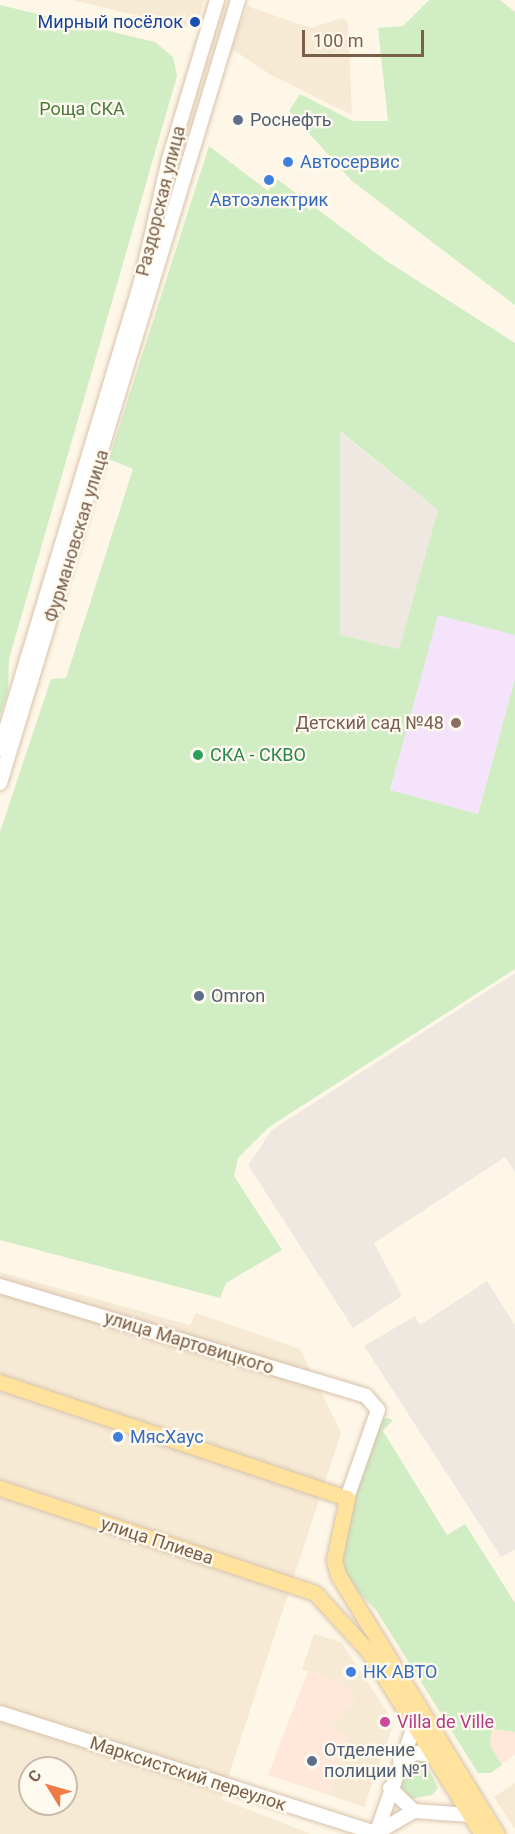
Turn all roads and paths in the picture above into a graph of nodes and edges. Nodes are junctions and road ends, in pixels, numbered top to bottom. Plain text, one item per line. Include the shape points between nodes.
1 (217, 0) edge
2 (238, 0) edge
3 (182, 116) junction
4 (201, 121) junction
5 (146, 287) junction
6 (0, 749) edge
7 (0, 783) edge
8 (0, 1286) edge
9 (0, 1382) edge
10 (0, 1488) edge
11 (347, 1498) junction
12 (0, 1713) edge
13 (415, 1724) junction
14 (433, 1754) junction
15 (400, 1761) junction
16 (459, 1783) junction
17 (390, 1788) junction
18 (442, 1810) junction
19 (414, 1811) junction
20 (470, 1815) junction
21 (376, 1833) edge
22 (482, 1834) edge
23 (496, 1834) edge

1 - 3 main road, Раздорская улица
2 - 4 main road, Раздорская улица
3 - 4 main road, Раздорская улица
3 - 5 main road, Раздорская улица
4 - 5 main road, Раздорская улица
5 - 6 main road, Фурмановская улица
5 - 7 main road, Фурмановская улица
8 - 11 main road, улица Мартовицкого via 366,1396 376,1404
9 - 11 main road
10 - 13 main road, улица Плиева via 315,1593 354,1632
11 - 16 main road via 334,1560 346,1593
12 - 21 main road, Марксистский переулок
13 - 14 main road
13 - 15 main road
14 - 15 main road via 416,1753
14 - 16 main road
14 - 16 main road
15 - 17 main road
16 - 18 main road
16 - 20 main road
16 - 23 main road
17 - 19 main road
17 - 21 main road
18 - 19 main road
18 - 20 main road
19 - 21 main road
20 - 22 main road

